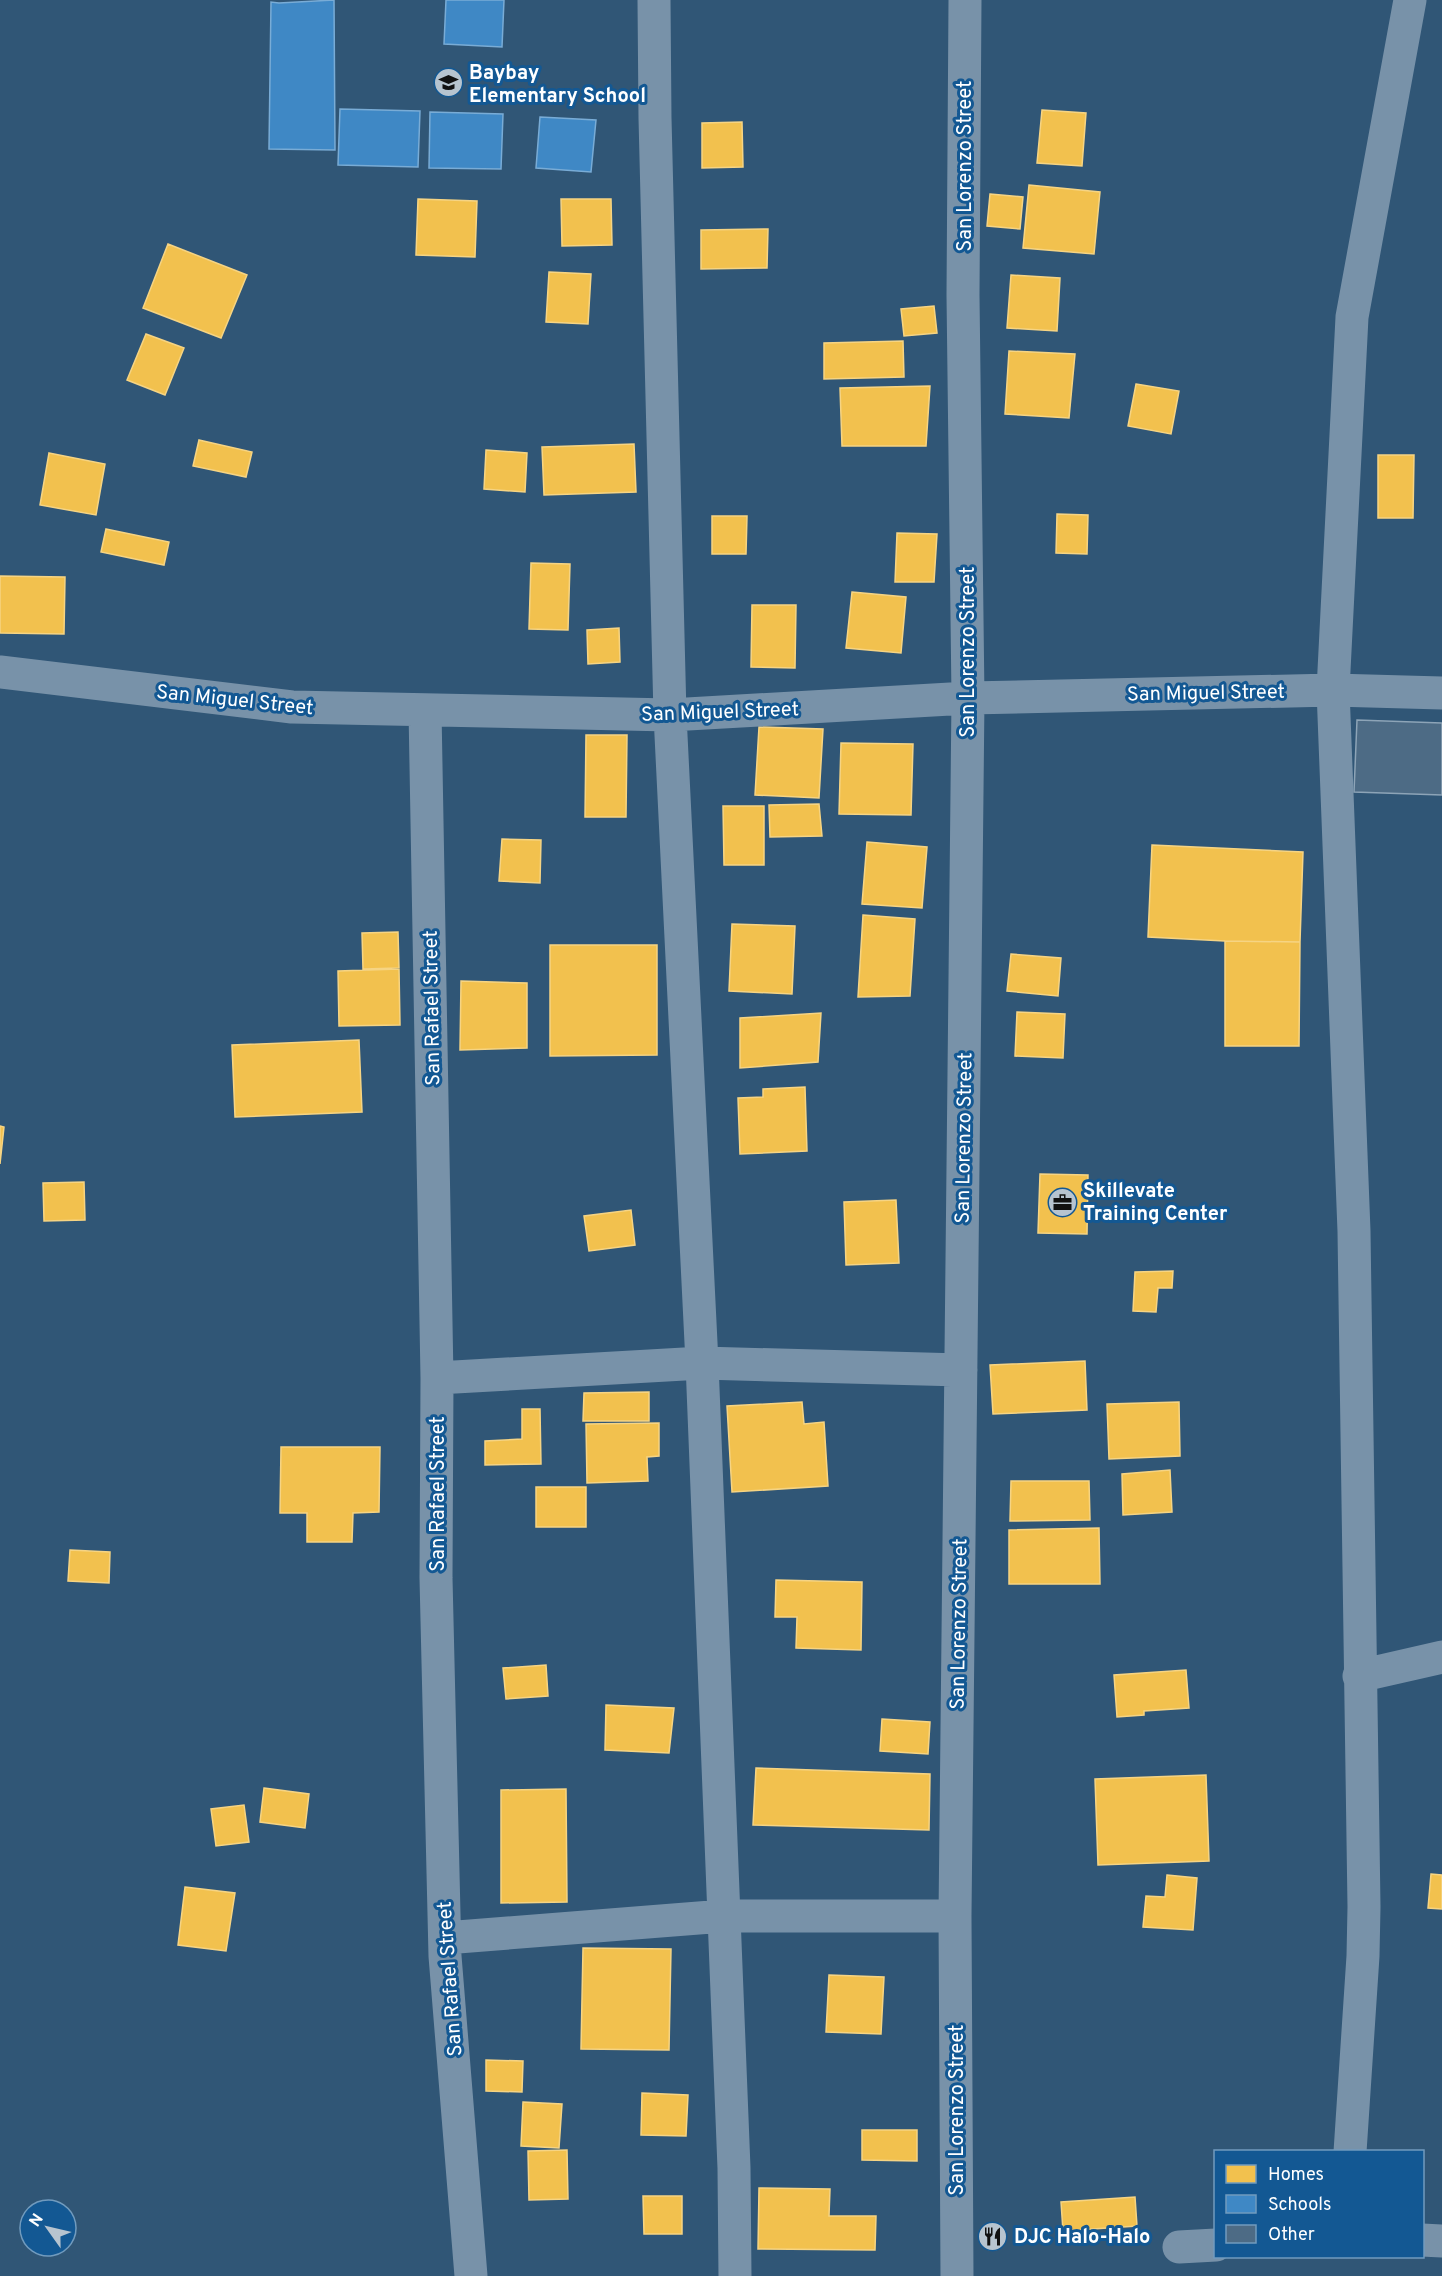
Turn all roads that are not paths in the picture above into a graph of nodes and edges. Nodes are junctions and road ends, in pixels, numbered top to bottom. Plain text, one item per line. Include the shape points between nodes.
1 (654, 0) edge
2 (965, 0) edge
3 (1410, 0) edge
4 (0, 672) edge
5 (1333, 690) junction
6 (1442, 693) edge
7 (968, 698) junction
8 (425, 710) junction
9 (670, 715) junction
10 (702, 1363) junction
11 (961, 1370) junction
12 (437, 1378) junction
13 (1442, 1657) edge
14 (1359, 1676) junction
15 (955, 1916) junction
16 (724, 1917) junction
17 (445, 1938) junction
18 (1350, 2150) edge
19 (1424, 2240) edge
20 (1442, 2241) edge
21 (1214, 2245) edge
22 (1179, 2247) dead end
23 (471, 2276) edge
24 (735, 2276) edge
25 (957, 2276) edge

1 - 9 street
2 - 7 street, San Lorenzo Street via 963,295
3 - 5 street via 1352,317
4 - 8 street, San Miguel Street via 292,707
5 - 6 street, San Miguel Street
5 - 7 street, San Miguel Street
5 - 14 street via 1354,1231
7 - 9 street, San Miguel Street
7 - 11 street, San Lorenzo Street
8 - 9 street, San Miguel Street
8 - 12 street, San Rafael Street
9 - 10 street
10 - 11 street
10 - 12 street
10 - 16 street
11 - 15 street, San Lorenzo Street
12 - 17 street, San Rafael Street via 436,1578
13 - 14 street
14 - 18 street via 1363,1956
15 - 16 street
15 - 25 street, San Lorenzo Street
16 - 17 street
16 - 24 street
17 - 23 street, San Rafael Street
19 - 20 street
21 - 22 street

